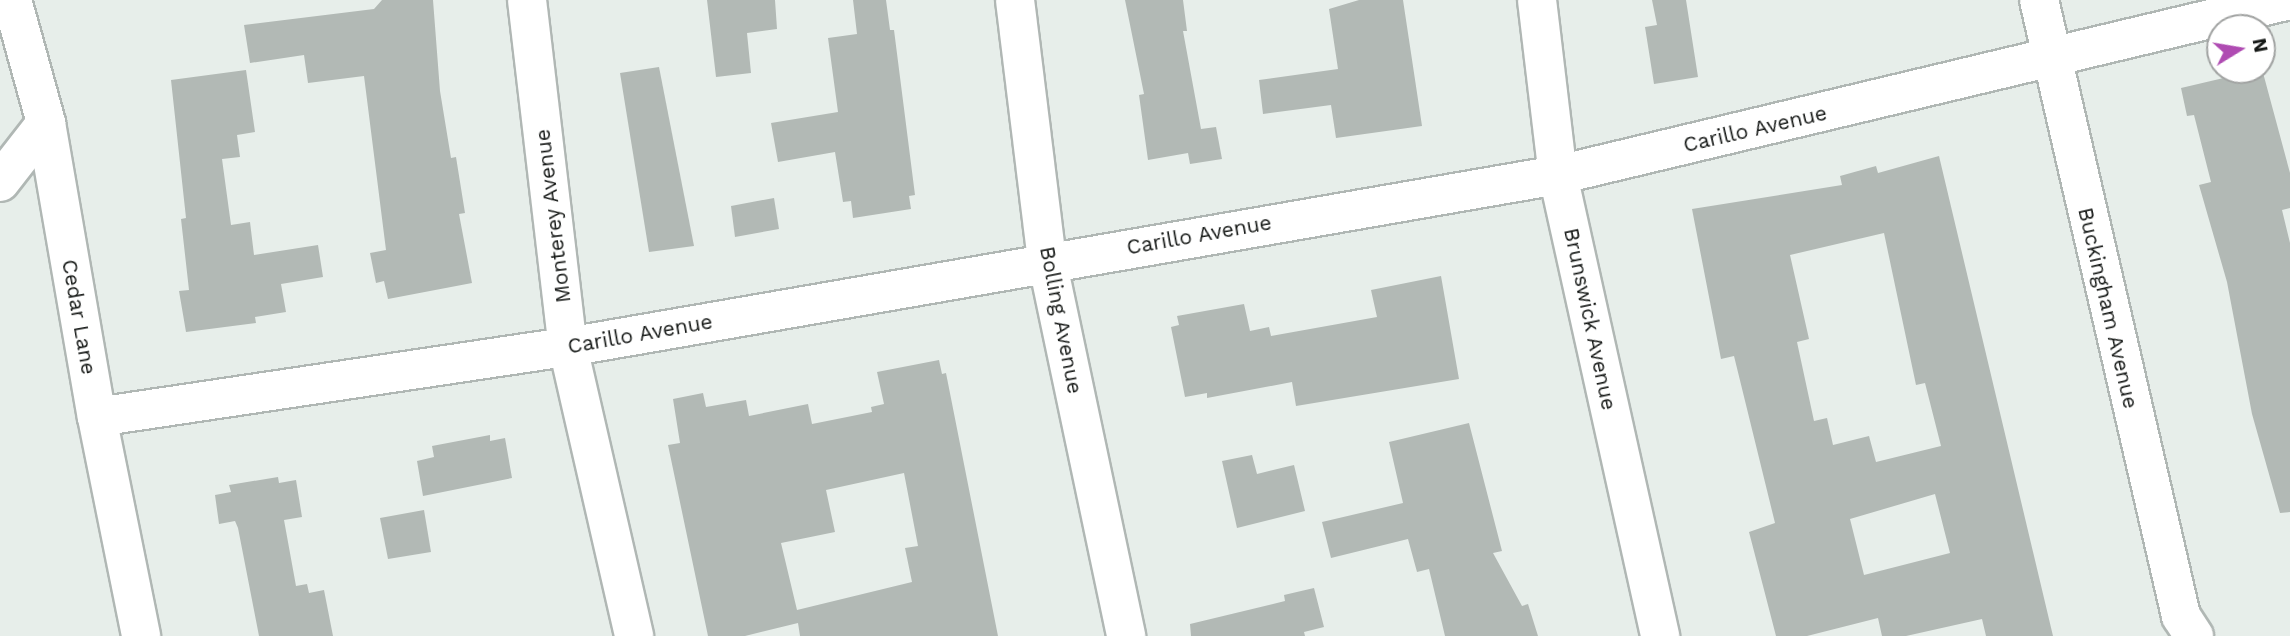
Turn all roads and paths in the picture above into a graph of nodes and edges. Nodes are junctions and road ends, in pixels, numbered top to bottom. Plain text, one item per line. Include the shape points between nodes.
1 (12, 0) edge
2 (527, 0) edge
3 (1016, 0) edge
4 (1537, 0) edge
5 (2039, 0) edge
6 (2290, 1) edge
7 (2049, 60) junction
8 (46, 123) junction
9 (1558, 175) junction
10 (0, 182) edge
11 (1047, 260) junction
12 (568, 347) junction
13 (97, 418) junction
14 (2184, 629) edge
15 (141, 636) edge
16 (634, 636) edge
17 (1126, 636) edge
18 (1660, 636) edge

1 - 8 street, Cedar Lane
2 - 12 street, Monterey Avenue
3 - 11 street, Bolling Avenue
4 - 9 street, Brunswick Avenue
5 - 7 street, Buckingham Avenue
6 - 7 street, Carillo Avenue
7 - 9 street, Carillo Avenue
7 - 14 street, Buckingham Avenue
8 - 10 street
8 - 13 street, Cedar Lane
9 - 11 street, Carillo Avenue
9 - 18 street, Brunswick Avenue
11 - 12 street, Carillo Avenue
11 - 17 street, Bolling Avenue
12 - 13 street, Carillo Avenue
12 - 16 street, Monterey Avenue
13 - 15 street, Cedar Lane

